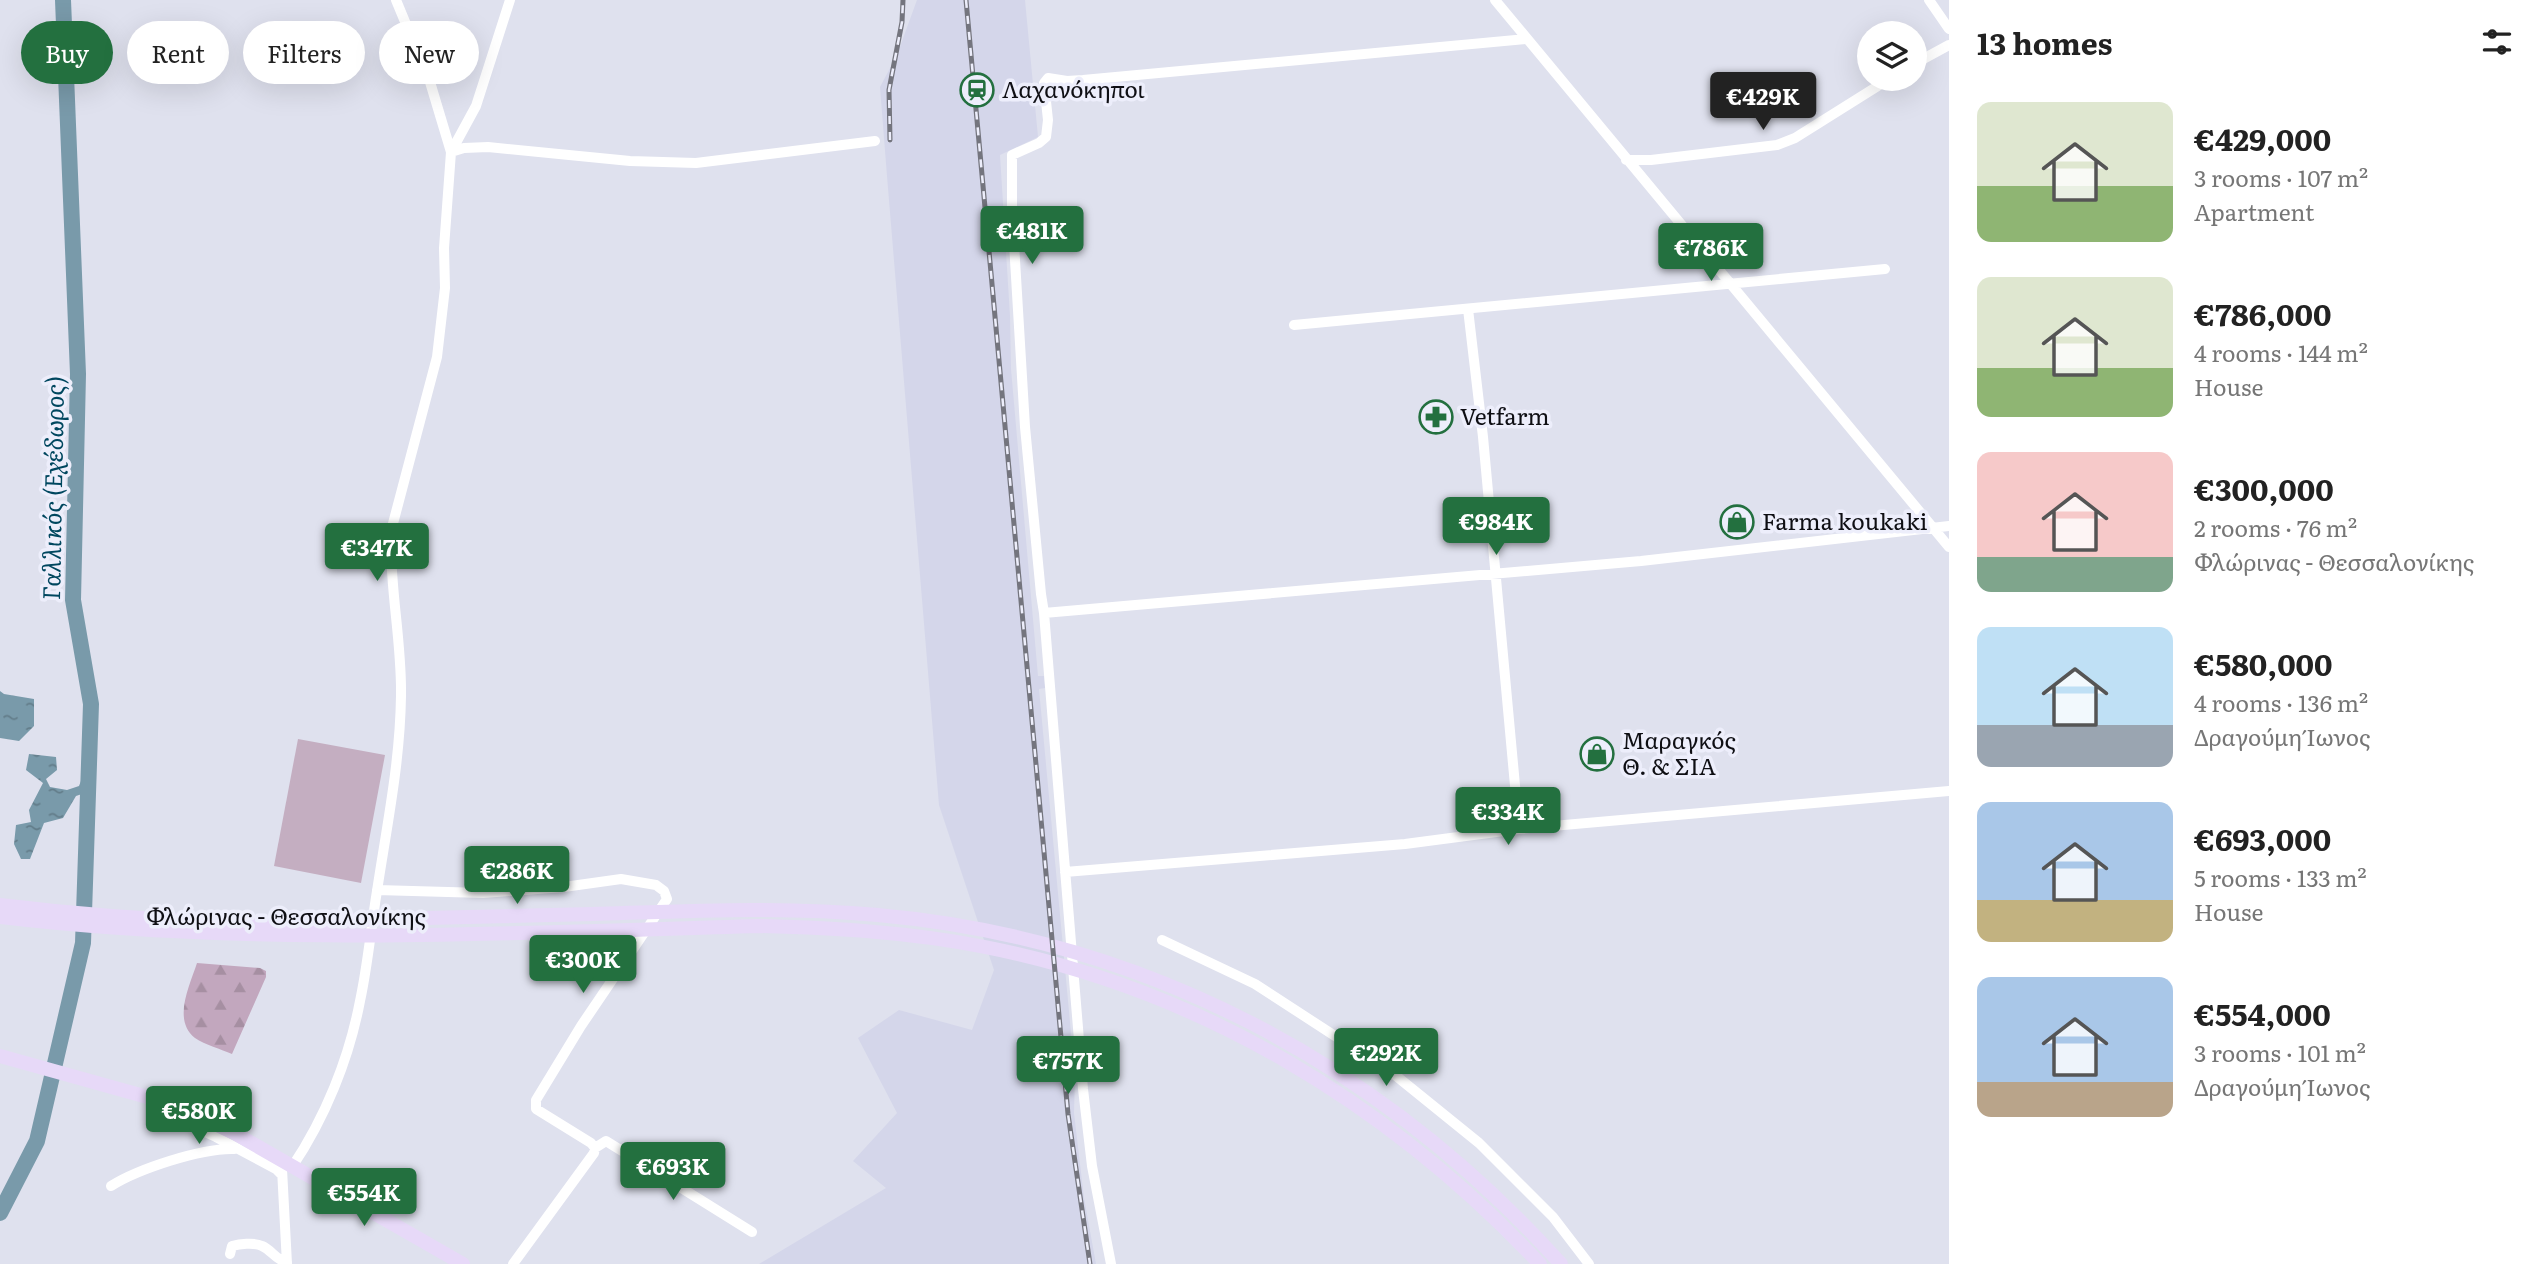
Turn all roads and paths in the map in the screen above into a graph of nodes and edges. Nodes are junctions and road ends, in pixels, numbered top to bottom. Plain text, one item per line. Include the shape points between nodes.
1 (396, 0) edge
2 (510, 0) edge
3 (1495, 0) edge
4 (1929, 0) edge
5 (1949, 29) edge
6 (1527, 39) junction
7 (1949, 45) edge
8 (1927, 57) edge
9 (1870, 91) edge
10 (875, 141) dead end
11 (452, 152) junction
12 (1626, 160) junction
13 (1885, 269) dead end
14 (1731, 282) junction
15 (1468, 309) junction
16 (1294, 325) dead end
17 (1949, 526) edge
18 (1932, 528) junction
19 (1949, 548) edge
20 (1495, 573) junction
21 (1044, 613) junction
22 (1949, 791) edge
23 (1519, 829) junction
24 (1065, 872) junction
25 (377, 890) junction
26 (0, 905) edge
27 (0, 917) edge
28 (193, 927) junction
29 (1162, 940) dead end
30 (0, 1056) edge
31 (151, 1098) junction
32 (595, 1148) junction
33 (237, 1149) junction
34 (286, 1168) junction
35 (111, 1186) dead end
36 (752, 1233) dead end
37 (230, 1254) dead end
38 (287, 1263) edge
39 (463, 1264) edge
40 (513, 1264) edge
41 (1111, 1264) edge
42 (1540, 1264) edge
43 (1561, 1264) edge
44 (1589, 1264) edge

1 - 11 street via 430,82
2 - 11 street via 476,106
3 - 6 street
4 - 5 street
6 - 12 street
6 - 21 street via 1083,80 1045,79 1046,137 1012,155 1025,427
7 - 8 street
9 - 12 street via 1777,145
10 - 11 street via 696,163 488,148
11 - 25 street via 437,356 391,531 400,717 394,795
12 - 14 street
13 - 14 street
14 - 15 street
14 - 18 street
15 - 16 street
15 - 20 street
17 - 18 street
18 - 19 street
18 - 20 street
20 - 21 street
20 - 23 street
21 - 24 street
22 - 23 street
23 - 24 street via 1405,844
24 - 41 street via 1092,1166
25 - 32 street via 483,893 621,879 645,881 664,891 667,899 536,1100 536,1109
25 - 34 street via 360,1003 345,1060 314,1130
26 - 28 main road, Φλώρινας - Θεσσαλονίκης
27 - 28 main road, Φλώρινας - Θεσσαλονίκης
28 - 42 main road, Φλώρινας - Θεσσαλονίκης via 371,936 816,927 986,947 1085,974 1190,1011 1289,1061 1362,1107 1435,1163
28 - 43 main road, Φλώρινας - Θεσσαλονίκης via 758,910 854,913 986,930 1083,955 1193,995 1315,1057 1445,1151
29 - 44 street via 1255,984 1395,1075 1479,1143 1553,1217
30 - 31 main road
31 - 33 street via 154,1109
31 - 34 main road via 211,1122
32 - 36 street via 610,1143
32 - 40 street
33 - 34 street via 276,1169
33 - 35 street via 178,1159
34 - 38 street
34 - 39 main road
37 - 38 street via 232,1246 256,1244

